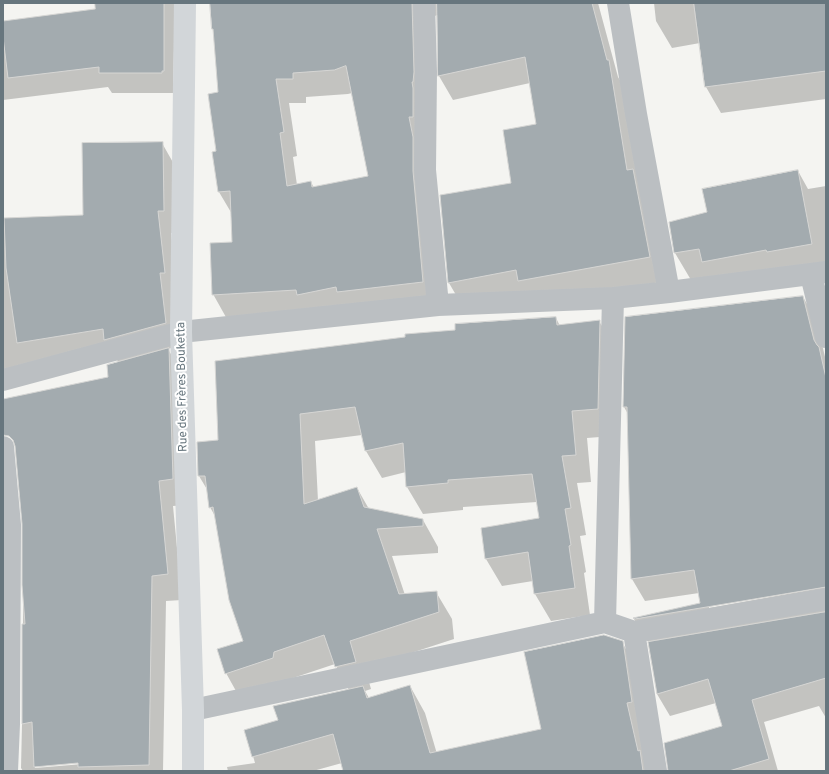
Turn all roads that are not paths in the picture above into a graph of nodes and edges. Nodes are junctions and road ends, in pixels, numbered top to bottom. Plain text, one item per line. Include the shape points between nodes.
1 (185, 3) edge
2 (424, 3) edge
3 (618, 3) edge
4 (818, 274) edge
5 (669, 292) junction
6 (613, 298) junction
7 (438, 305) junction
8 (181, 332) junction
9 (826, 337) edge
10 (3, 380) edge
11 (3, 447) edge
12 (826, 599) edge
13 (605, 622) junction
14 (634, 632) junction
15 (193, 710) junction
16 (7, 771) edge
17 (193, 771) edge
18 (656, 771) edge

1 - 8 main road, Rue des Frères Bouketta
2 - 7 street via 425,170
3 - 5 street
4 - 5 street
4 - 9 street
5 - 6 street
6 - 7 street
6 - 13 street
7 - 8 street
8 - 10 street
8 - 15 main road, Rue des Frères Bouketta
11 - 16 street via 10,525
12 - 14 street
13 - 14 street
13 - 15 street
14 - 18 street
15 - 17 main road, Rue des Frères Bouketta

